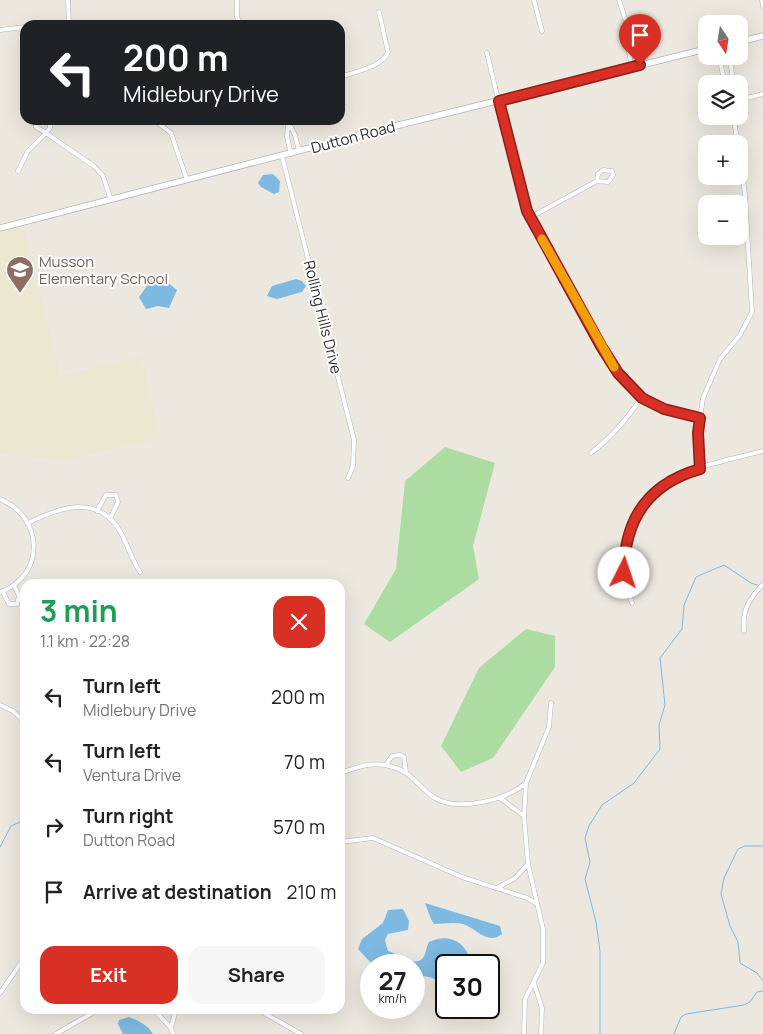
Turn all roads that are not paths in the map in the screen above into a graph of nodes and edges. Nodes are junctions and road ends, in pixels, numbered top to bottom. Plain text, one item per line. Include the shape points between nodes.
1 (68, 0) edge
2 (237, 0) edge
3 (534, 0) edge
4 (625, 0) edge
5 (763, 0) edge
6 (620, 1) edge
7 (763, 6) edge
8 (379, 12) dead end
9 (69, 20) edge
10 (238, 20) edge
11 (20, 28) edge
12 (628, 29) junction
13 (0, 30) edge
14 (542, 31) dead end
15 (763, 36) edge
16 (748, 40) edge
17 (698, 51) edge
18 (488, 53) dead end
19 (640, 65) junction
20 (632, 67) junction
21 (345, 75) edge
22 (763, 94) edge
23 (748, 98) edge
24 (499, 101) junction
25 (36, 125) edge
26 (50, 125) edge
27 (161, 125) edge
28 (287, 125) edge
29 (289, 125) edge
30 (46, 133) junction
31 (295, 135) junction
32 (287, 137) junction
33 (299, 151) junction
34 (291, 154) junction
35 (282, 156) junction
36 (18, 171) dead end
37 (188, 180) junction
38 (597, 181) junction
39 (744, 185) edge
40 (111, 200) junction
41 (530, 217) junction
42 (0, 228) edge
43 (642, 398) junction
44 (700, 418) junction
45 (763, 451) edge
46 (592, 453) dead end
47 (700, 469) junction
48 (348, 478) dead end
49 (0, 500) edge
50 (98, 511) junction
51 (110, 519) junction
52 (28, 522) junction
53 (140, 572) dead end
54 (21, 579) edge
55 (20, 580) edge
56 (763, 584) edge
57 (14, 585) junction
58 (1, 592) edge
59 (632, 603) dead end
60 (744, 631) dead end
61 (551, 703) dead end
62 (0, 704) edge
63 (20, 718) edge
64 (386, 765) junction
65 (345, 771) edge
66 (406, 772) junction
67 (526, 783) junction
68 (500, 798) junction
69 (524, 816) junction
70 (345, 841) edge
71 (528, 864) junction
72 (496, 888) junction
73 (537, 904) junction
74 (20, 964) edge
75 (534, 983) junction
76 (0, 993) edge
77 (90, 1014) edge
78 (159, 1014) edge
79 (174, 1014) edge
80 (267, 1014) edge
81 (171, 1028) junction
82 (56, 1034) edge
83 (173, 1034) edge
84 (302, 1034) edge
85 (524, 1034) edge
86 (541, 1034) edge

1 - 9 street
2 - 10 street
3 - 14 street
4 - 6 street
5 - 7 street
6 - 12 street
8 - 21 street via 388,52 386,58
11 - 13 street
12 - 19 street via 632,33
12 - 20 street via 625,34
15 - 16 street
17 - 19 street, Dutton Road
18 - 24 street
19 - 20 street, Dutton Road
20 - 24 street, Dutton Road
22 - 23 street
24 - 33 street, Dutton Road
24 - 41 street via 522,200
25 - 30 street
26 - 30 street
27 - 37 street via 171,133
28 - 32 street
29 - 31 street
30 - 36 street via 28,151
30 - 40 street via 95,167 103,176
31 - 32 street
31 - 33 street
32 - 34 street
33 - 34 street, Dutton Road
34 - 35 street, Dutton Road
35 - 37 street, Dutton Road
35 - 48 street, Rolling Hills Drive via 354,440 353,466
37 - 40 street, Dutton Road
38 - 38 street via 611,180 612,170 603,170
38 - 41 street
39 - 44 street via 752,312 740,335 720,359 703,398
40 - 42 street, Dutton Road
41 - 43 street via 601,346 618,373
43 - 44 street via 664,409
43 - 46 street via 627,419
44 - 47 street
45 - 47 street
47 - 59 street via 662,485 636,516 624,555 624,573
49 - 52 street via 13,506
50 - 51 street
50 - 51 street via 106,495 116,495 118,502
50 - 52 street via 63,507
51 - 53 street via 123,536
52 - 54 street via 34,547
55 - 57 street
56 - 60 street via 746,606
57 - 58 street
57 - 58 street via 19,596 17,604 9,604
61 - 67 street via 550,727
62 - 63 street
64 - 65 street via 360,766
64 - 66 street
64 - 66 street via 392,756 400,755 404,758
66 - 68 street via 435,798 446,802 467,804
67 - 68 street
67 - 69 street
68 - 69 street
69 - 71 street
70 - 72 street via 373,838 444,870
71 - 72 street via 515,878
71 - 73 street
72 - 73 street
73 - 75 street via 543,923 543,963
74 - 76 street
75 - 85 street via 525,999
75 - 86 street via 540,999
77 - 82 street
78 - 81 street
79 - 81 street
80 - 84 street
81 - 83 street

